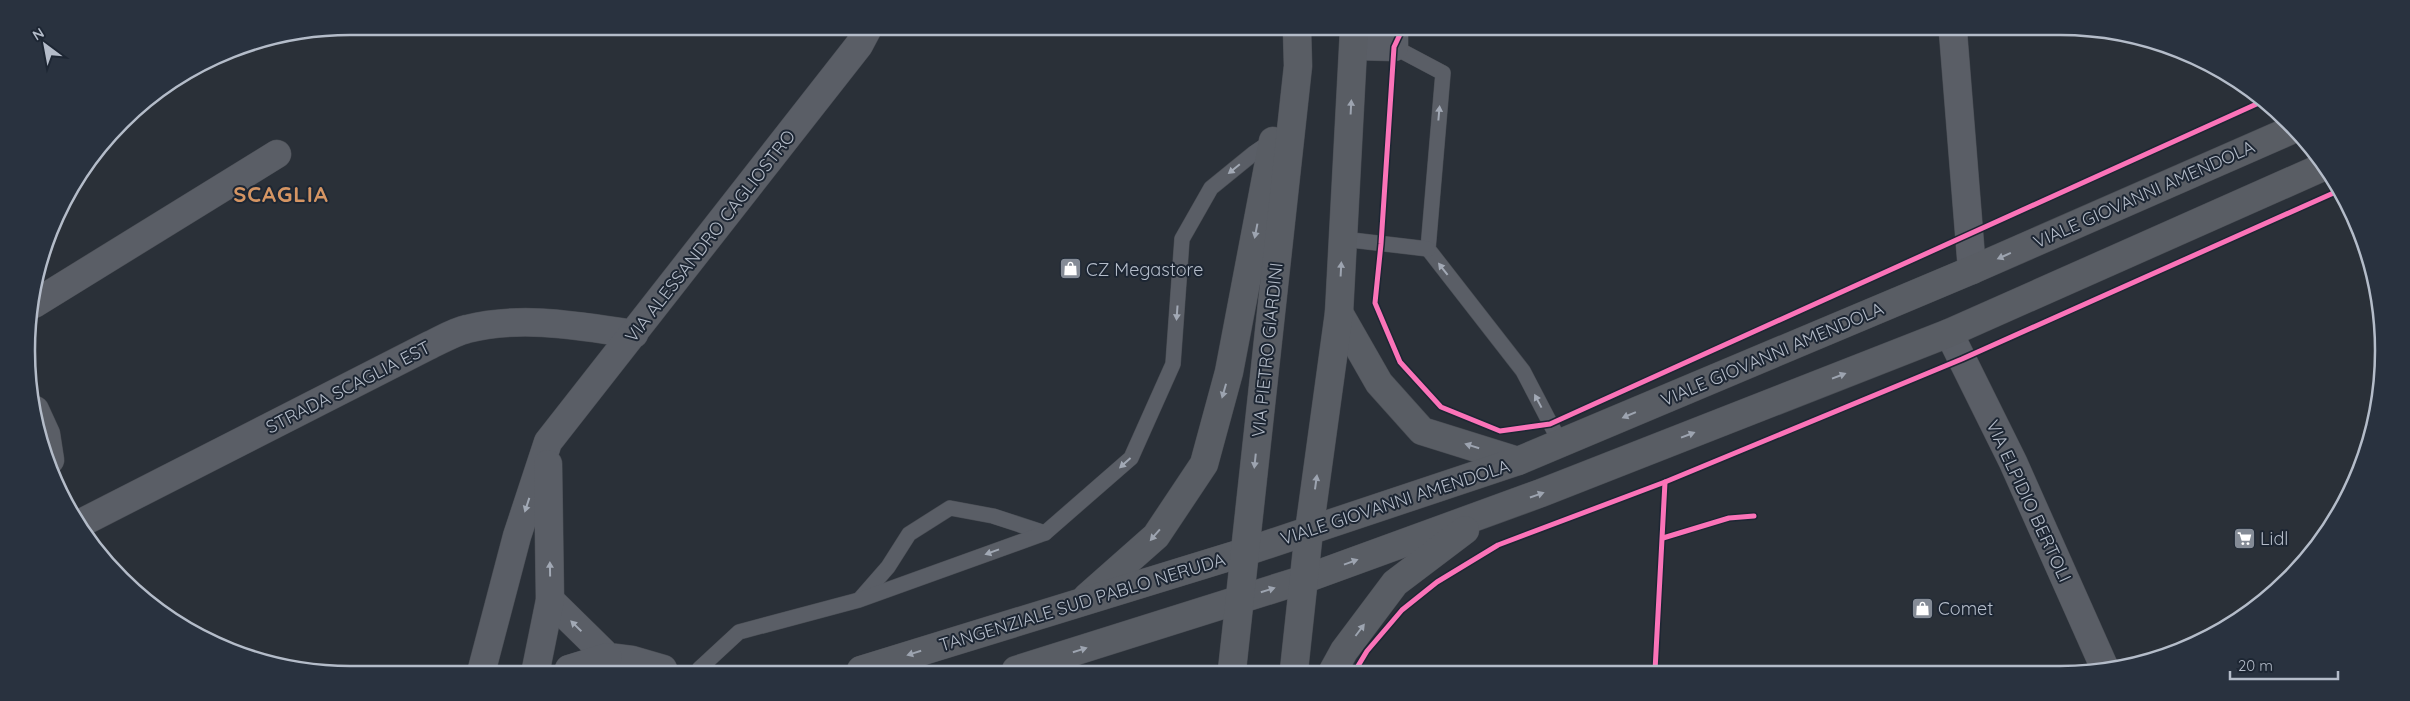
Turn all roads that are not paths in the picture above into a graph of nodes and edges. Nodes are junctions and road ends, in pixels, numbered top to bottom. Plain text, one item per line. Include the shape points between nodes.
1 (864, 35) edge
2 (1297, 35) edge
3 (1953, 35) edge
4 (1354, 38) edge
5 (1394, 38) edge
6 (1298, 66) junction
7 (2287, 132) edge
8 (1273, 140) junction
9 (277, 154) dead end
10 (2318, 169) edge
11 (1343, 239) junction
12 (1428, 249) junction
13 (1972, 270) junction
14 (39, 301) edge
15 (1339, 313) junction
16 (1949, 333) junction
17 (634, 334) junction
18 (548, 442) junction
19 (1561, 444) junction
20 (1518, 461) junction
21 (1499, 508) junction
22 (85, 521) edge
23 (1309, 531) junction
24 (1044, 533) junction
25 (1245, 552) junction
26 (1305, 579) junction
27 (1238, 599) junction
28 (550, 600) junction
29 (859, 600) junction
30 (1080, 603) junction
31 (608, 657) junction
32 (2102, 663) edge
33 (483, 666) edge
34 (537, 666) edge
35 (579, 666) edge
36 (653, 666) edge
37 (703, 666) edge
38 (874, 666) edge
39 (1029, 666) edge
40 (1232, 666) edge
41 (1294, 666) edge
42 (1335, 666) edge

1 - 17 street, VIA ALESSANDRO CAGLIOSTRO
2 - 6 main road, VIA PIETRO GIARDINI
3 - 13 street
4 - 5 street
11 -> 4 main road
12 -> 5 lane via 1442,73
6 - 8 main road
6 -> 25 main road, VIA PIETRO GIARDINI
7 -> 13 main road, VIALE GIOVANNI AMENDOLA
8 -> 24 lane via 1211,188 1182,239 1173,364 1131,458
8 -> 30 main road via 1229,372 1204,464 1156,536
9 - 14 street
10 - 16 main road, VIALE GIOVANNI AMENDOLA
11 - 12 lane
15 -> 11 main road
19 -> 12 lane via 1523,371
13 -> 19 main road, VIALE GIOVANNI AMENDOLA
20 -> 15 main road via 1422,431 1379,383
23 -> 15 main road
21 -> 16 main road, VIALE GIOVANNI AMENDOLA
16 - 32 street, VIA ELPIDIO BERTOLI via 2013,462
17 - 18 street, VIA ALESSANDRO CAGLIOSTRO
17 - 22 street, STRADA SCAGLIA EST via 550,323 467,329
28 -> 18 street
18 -> 33 street, VIA ALESSANDRO CAGLIOSTRO via 517,536
19 - 20 main road, VIALE GIOVANNI AMENDOLA
20 - 23 main road, VIALE GIOVANNI AMENDOLA
26 -> 21 main road, VIALE GIOVANNI AMENDOLA
42 -> 21 main road via 1395,582
23 - 25 main road, VIALE GIOVANNI AMENDOLA
23 - 26 main road
24 -> 29 lane
24 - 29 lane via 992,516 950,508 909,534 888,567
25 - 27 main road, VIA PIETRO GIARDINI
25 - 30 main road, TANGENZIALE SUD PABLO NERUDA
27 -> 26 main road
26 - 41 main road
39 -> 27 main road
27 - 40 main road, VIA PIETRO GIARDINI
31 -> 28 street
28 - 34 street
29 - 37 lane via 739,632
30 -> 38 main road, TANGENZIALE SUD PABLO NERUDA
31 - 35 street
31 - 36 street

